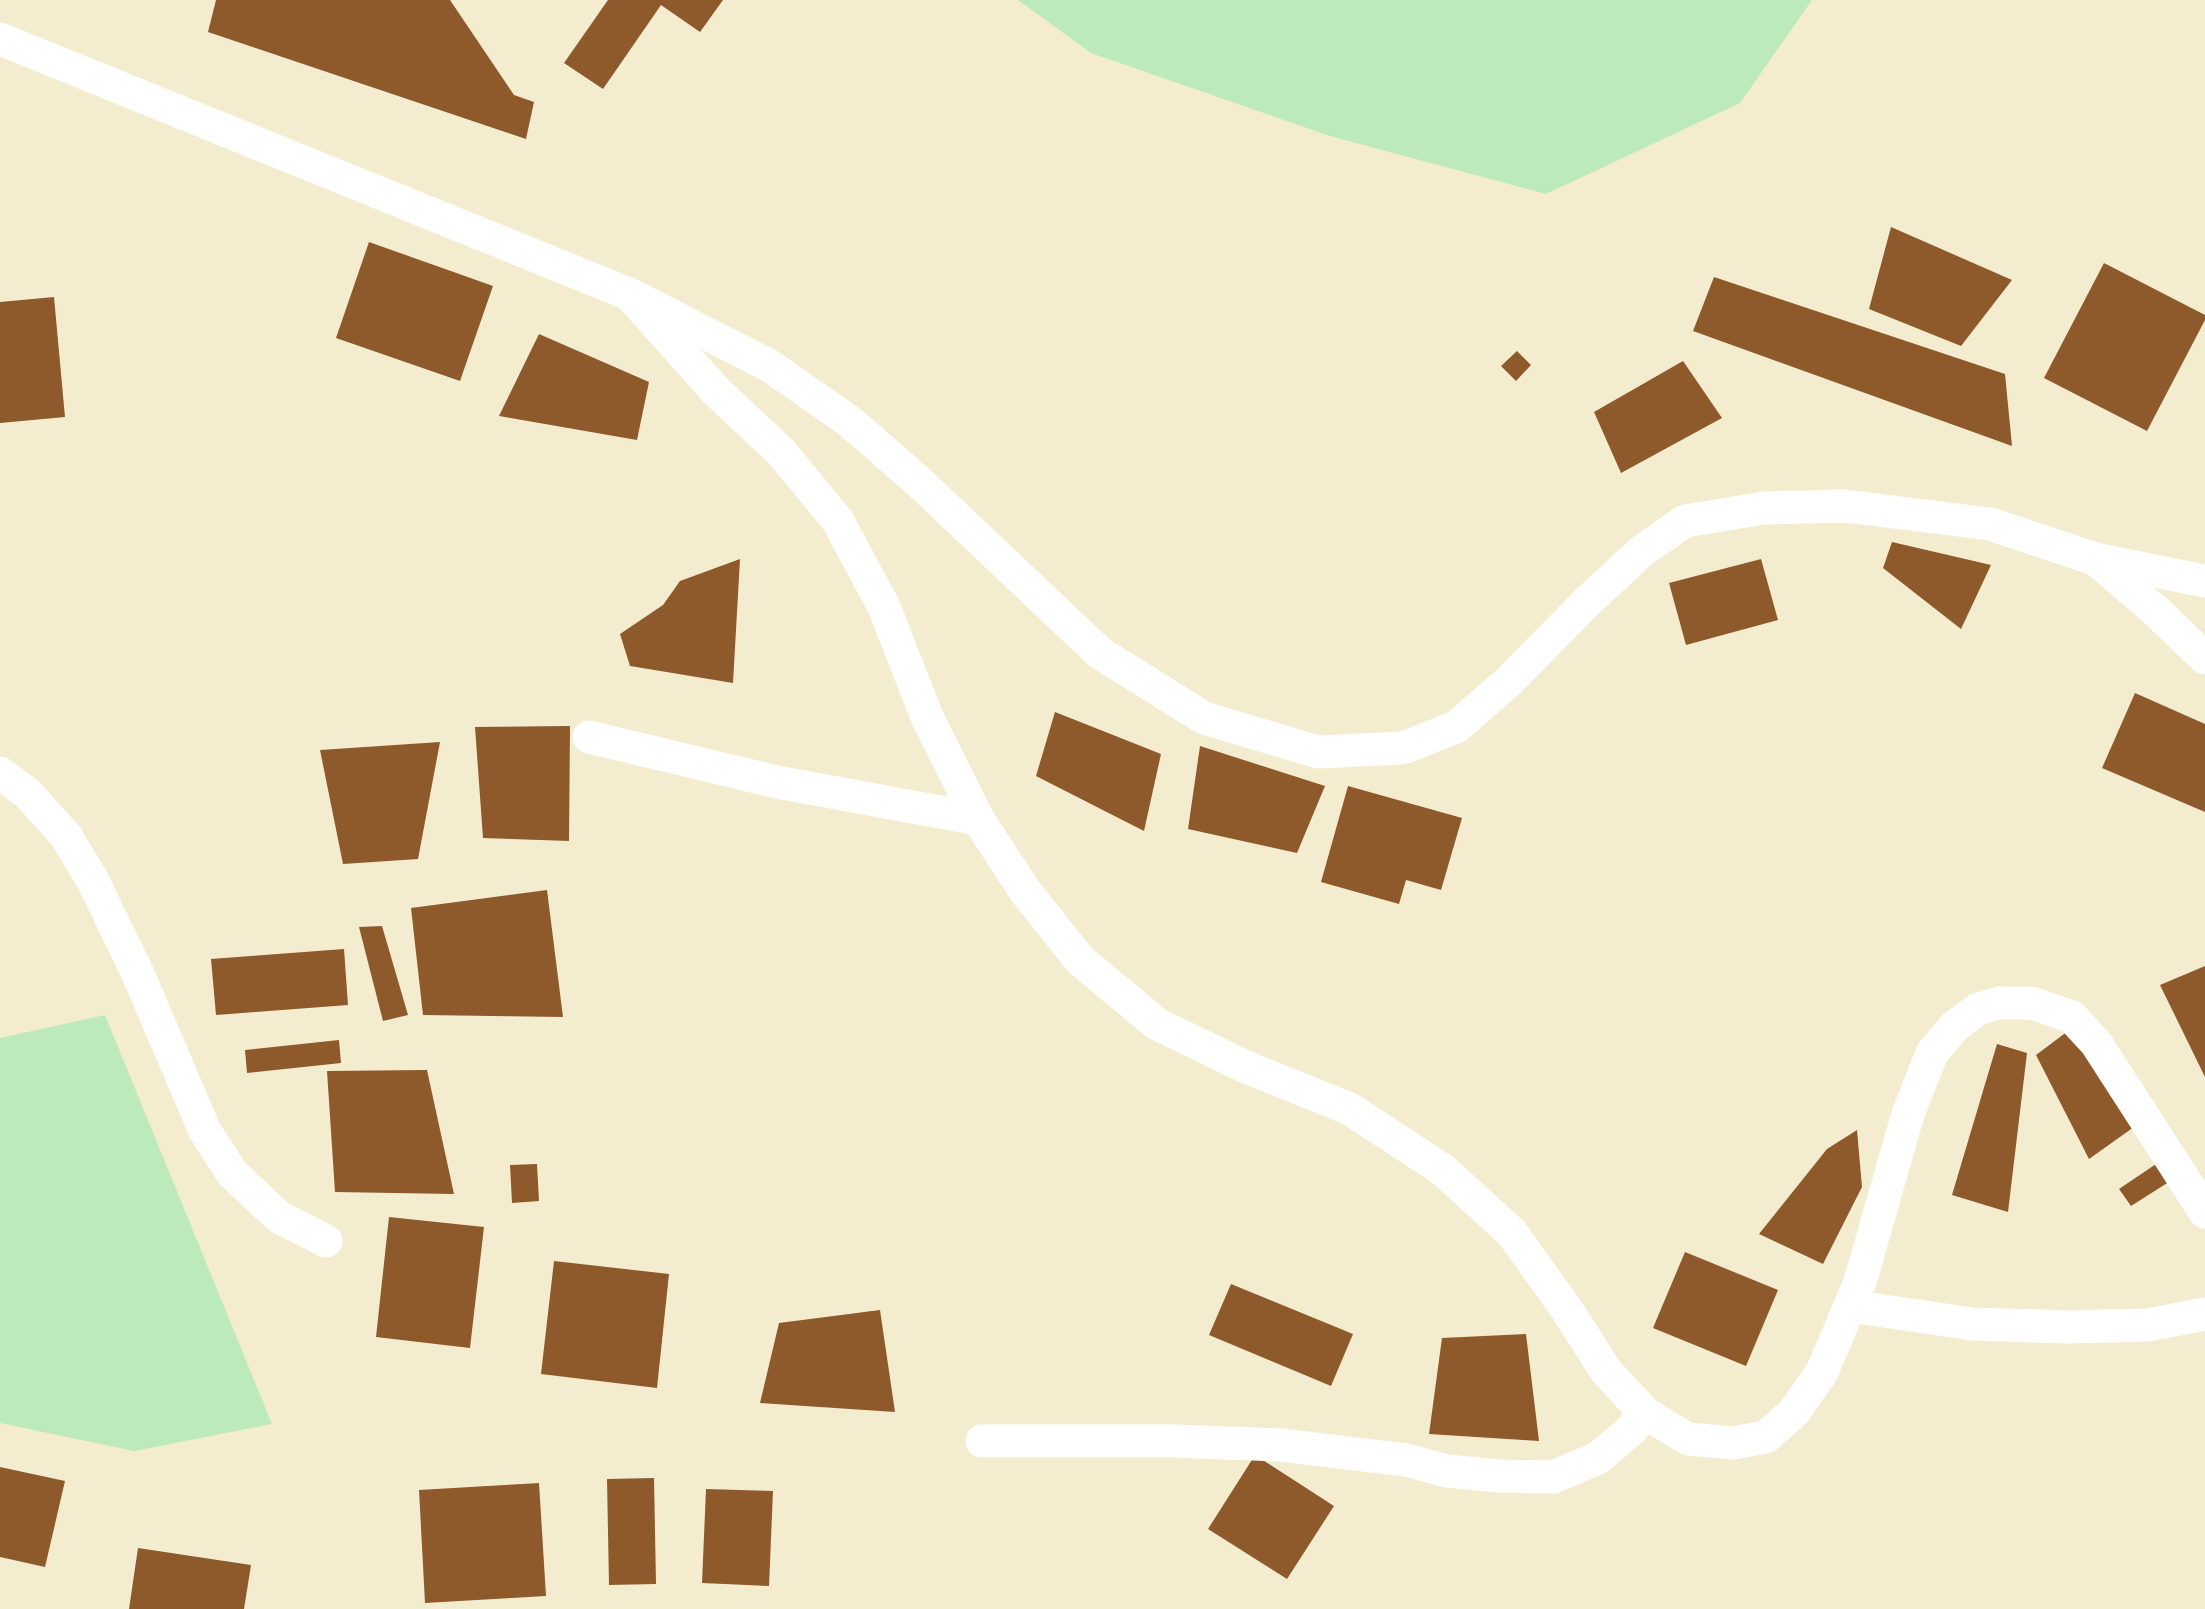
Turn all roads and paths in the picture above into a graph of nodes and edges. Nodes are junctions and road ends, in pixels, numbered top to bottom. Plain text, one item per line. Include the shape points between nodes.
1 (0, 39) edge
2 (629, 294) junction
3 (2095, 559) junction
4 (2205, 581) edge
5 (2205, 658) edge
6 (590, 736) dead end
7 (0, 773) edge
8 (978, 819) junction
9 (2205, 1212) edge
10 (326, 1240) dead end
11 (1850, 1305) junction
12 (2205, 1314) edge
13 (1645, 1413) junction
14 (982, 1441) dead end

1 - 2 street
2 - 3 street via 770,366 849,421 1100,652 1204,718 1318,752 1403,748 1456,727 1507,683 1642,551 1685,521 1764,508 1845,506 1990,524
2 - 8 street via 716,391 781,452 838,521 884,607 927,717
3 - 4 street
3 - 5 street
6 - 8 street via 777,782
7 - 10 street via 27,793 66,836 87,872 138,974 205,1131 232,1173 279,1217
8 - 13 street via 1025,891 1080,960 1157,1024 1246,1067 1350,1109 1443,1170 1512,1233 1606,1371
9 - 11 street via 2096,1043 2072,1017 2032,1003 1999,1003 1978,1009 1954,1027 1932,1053 1908,1114
11 - 12 street via 1972,1324 2069,1327 2148,1324
11 - 13 street via 1822,1372 1794,1413 1766,1437 1733,1443 1688,1439
13 - 14 street via 1598,1458 1553,1478 1447,1471 1406,1460 1281,1445

